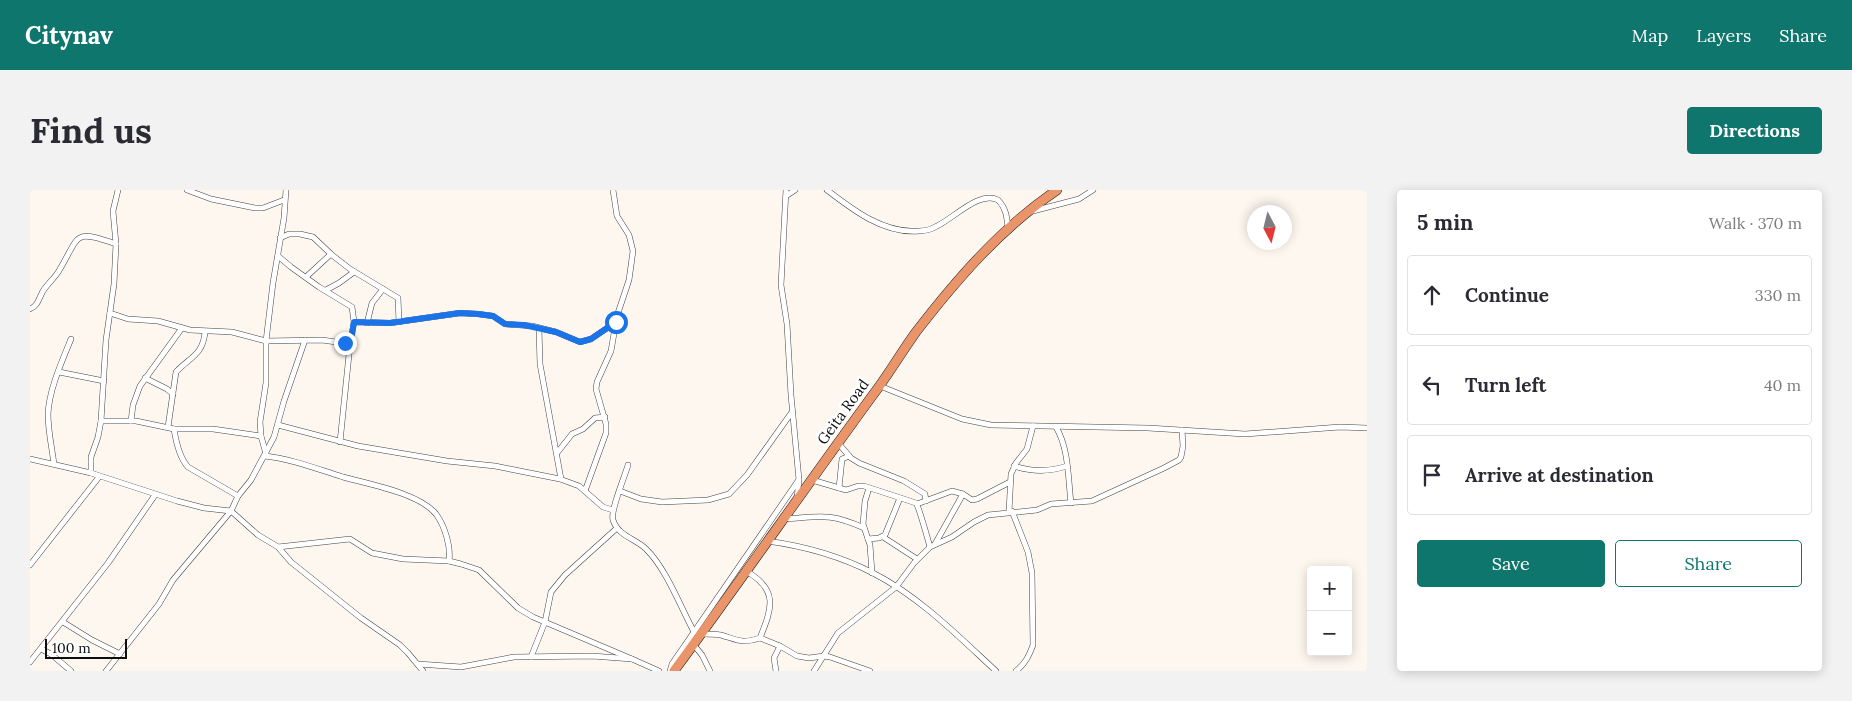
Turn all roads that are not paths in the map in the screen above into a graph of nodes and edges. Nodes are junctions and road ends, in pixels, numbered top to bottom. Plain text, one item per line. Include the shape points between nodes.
1 (118, 190) edge
2 (188, 190) edge
3 (286, 190) edge
4 (613, 190) edge
5 (786, 190) edge
6 (796, 190) edge
7 (827, 190) edge
8 (1057, 190) edge
9 (1093, 190) edge
10 (1046, 193) edge
11 (786, 196) junction
12 (284, 200) junction
13 (1025, 213) junction
14 (1008, 228) junction
15 (280, 238) junction
16 (116, 244) junction
17 (331, 254) junction
18 (278, 256) junction
19 (354, 272) junction
20 (306, 277) junction
21 (383, 289) junction
22 (326, 290) junction
23 (30, 309) edge
24 (110, 314) junction
25 (354, 322) junction
26 (399, 322) junction
27 (616, 322) junction
28 (367, 323) junction
29 (182, 328) junction
30 (540, 329) junction
31 (205, 332) junction
32 (71, 339) dead end
33 (306, 340) junction
34 (266, 341) junction
35 (350, 346) junction
36 (59, 372) junction
37 (145, 378) junction
38 (104, 381) junction
39 (880, 386) junction
40 (173, 394) junction
41 (792, 412) junction
42 (604, 417) junction
43 (101, 420) junction
44 (131, 421) junction
45 (278, 425) junction
46 (1034, 426) junction
47 (1056, 427) junction
48 (171, 428) junction
49 (1367, 428) edge
50 (1182, 430) junction
51 (261, 436) junction
52 (340, 442) junction
53 (838, 443) junction
54 (557, 454) junction
55 (265, 455) junction
56 (849, 456) junction
57 (31, 460) edge
58 (54, 464) junction
59 (628, 465) dead end
60 (1014, 466) junction
61 (1067, 466) junction
62 (92, 473) junction
63 (99, 476) junction
64 (561, 479) junction
65 (799, 480) junction
66 (812, 480) junction
67 (1010, 482) junction
68 (839, 488) junction
69 (869, 488) junction
70 (584, 491) junction
71 (620, 491) junction
72 (963, 494) junction
73 (155, 495) junction
74 (238, 496) junction
75 (900, 498) junction
76 (797, 501) junction
77 (926, 502) junction
78 (1071, 503) junction
79 (917, 504) junction
80 (613, 510) junction
81 (231, 511) junction
82 (1010, 511) junction
83 (783, 519) junction
84 (618, 528) junction
85 (864, 528) junction
86 (883, 537) junction
87 (868, 539) junction
88 (767, 541) junction
89 (932, 546) junction
90 (278, 547) junction
91 (917, 559) junction
92 (449, 561) junction
93 (30, 565) edge
94 (746, 571) junction
95 (872, 573) junction
96 (896, 587) junction
97 (63, 622) junction
98 (544, 622) junction
99 (697, 633) junction
100 (760, 638) junction
101 (693, 644) junction
102 (780, 646) junction
103 (41, 649) junction
104 (120, 654) junction
105 (824, 656) junction
106 (531, 657) junction
107 (632, 659) junction
108 (30, 662) edge
109 (418, 664) junction
110 (71, 671) edge
111 (106, 671) edge
112 (423, 671) edge
113 (659, 671) edge
114 (670, 671) edge
115 (674, 671) edge
116 (710, 671) edge
117 (776, 671) edge
118 (814, 671) edge
119 (870, 671) edge
120 (996, 671) edge
121 (1016, 671) edge

1 - 16 street via 112,211
2 - 12 street via 211,200 255,208
3 - 12 street
4 - 27 street via 617,216 629,235 633,251 629,280
5 - 11 street
6 - 11 street
7 - 14 street via 874,222 903,231 937,226 987,194 1002,204
8 - 10 highway, Geita Road
9 - 13 street via 1079,199
10 - 13 highway, Geita Road
11 - 41 street via 780,285 787,324
12 - 15 street
13 - 14 highway, Geita Road
14 - 39 highway, Geita Road via 981,254 916,333
15 - 17 street via 289,234 307,234
15 - 18 street
16 - 23 street via 90,236 80,237 36,306
16 - 24 street
17 - 19 street
17 - 20 street
18 - 20 street
18 - 34 street
19 - 21 street
19 - 22 street
20 - 22 street
21 - 26 street via 398,298
21 - 28 street via 372,304
22 - 25 street via 352,307
24 - 29 street
24 - 38 street
25 - 28 street
25 - 35 street
26 - 28 street
26 - 30 street via 460,313 493,316 505,324
27 - 30 street via 586,342
27 - 42 street via 611,351 596,389
29 - 31 street
29 - 37 street
30 - 54 street via 540,364
31 - 34 street via 232,332
31 - 40 street via 199,352 176,372
32 - 36 street
33 - 34 street
33 - 35 street
33 - 45 street
34 - 51 street
35 - 52 street
36 - 38 street
36 - 58 street via 48,414
37 - 40 street
37 - 44 street via 135,396
38 - 43 street
39 - 46 street via 977,423
39 - 53 highway, Geita Road
40 - 48 street
41 - 65 street
41 - 71 street via 730,494 708,500 662,502
42 - 54 street via 595,418 572,434
42 - 70 street via 606,432
43 - 44 street
43 - 62 street via 91,458
44 - 48 street
45 - 52 street
45 - 55 street
46 - 47 street
46 - 60 street via 1027,448
47 - 50 street
47 - 61 street via 1063,442
48 - 51 street via 213,429
48 - 74 street via 188,468
49 - 50 street via 1245,434
50 - 78 street via 1183,446 1179,460 1092,501
51 - 55 street
52 - 64 street
53 - 56 street
53 - 66 highway, Geita Road
54 - 64 street
55 - 74 street
55 - 92 street via 413,498 436,514 449,546
56 - 68 street via 840,463
56 - 77 street via 919,490 925,494
57 - 58 street
58 - 62 street
59 - 71 street
60 - 61 street via 1048,472
60 - 67 street
61 - 78 street
62 - 63 street
63 - 73 street
63 - 93 street
64 - 70 street
65 - 76 street
65 - 99 street
66 - 68 street
66 - 76 highway, Geita Road
67 - 72 street via 977,499 972,500
67 - 82 street
68 - 69 street
69 - 75 street
69 - 85 street via 863,512
70 - 80 street via 603,507
71 - 80 street
72 - 77 street via 947,492
72 - 89 street
73 - 81 street via 204,508
73 - 97 street
74 - 81 street
75 - 79 street
75 - 86 street
76 - 83 highway, Geita Road
77 - 79 street
78 - 82 street via 1051,504 1037,510
79 - 89 street
80 - 84 street via 613,521
81 - 90 street via 258,535
81 - 104 street via 173,580 159,604
82 - 89 street via 982,518
82 - 121 street via 1028,552 1032,573 1033,645 1029,656
83 - 85 street via 825,516
83 - 88 highway, Geita Road
84 - 98 street via 551,592
84 - 99 street via 624,536 646,548 655,559
85 - 87 street
86 - 87 street
86 - 91 street
87 - 95 street
88 - 94 highway, Geita Road
88 - 95 street via 808,548
89 - 91 street
90 - 92 street via 350,539 372,553 404,559
90 - 109 street via 291,562 400,645
91 - 96 street
92 - 98 street via 479,570 518,608
94 - 99 highway, Geita Road
94 - 100 street via 761,581 770,597 770,609
95 - 96 street
96 - 105 street via 838,633
96 - 120 street via 936,617
97 - 103 street
97 - 104 street
98 - 106 street
98 - 107 street
99 - 100 street via 719,635 739,642
99 - 101 highway, Geita Road
99 - 114 street
100 - 102 street
101 - 115 highway, Geita Road
101 - 116 street
102 - 105 street via 798,656
102 - 117 street via 774,658
103 - 108 street
103 - 110 street
104 - 111 street
105 - 118 street
105 - 119 street
106 - 107 street
106 - 109 street via 461,666
107 - 113 street
109 - 112 street

